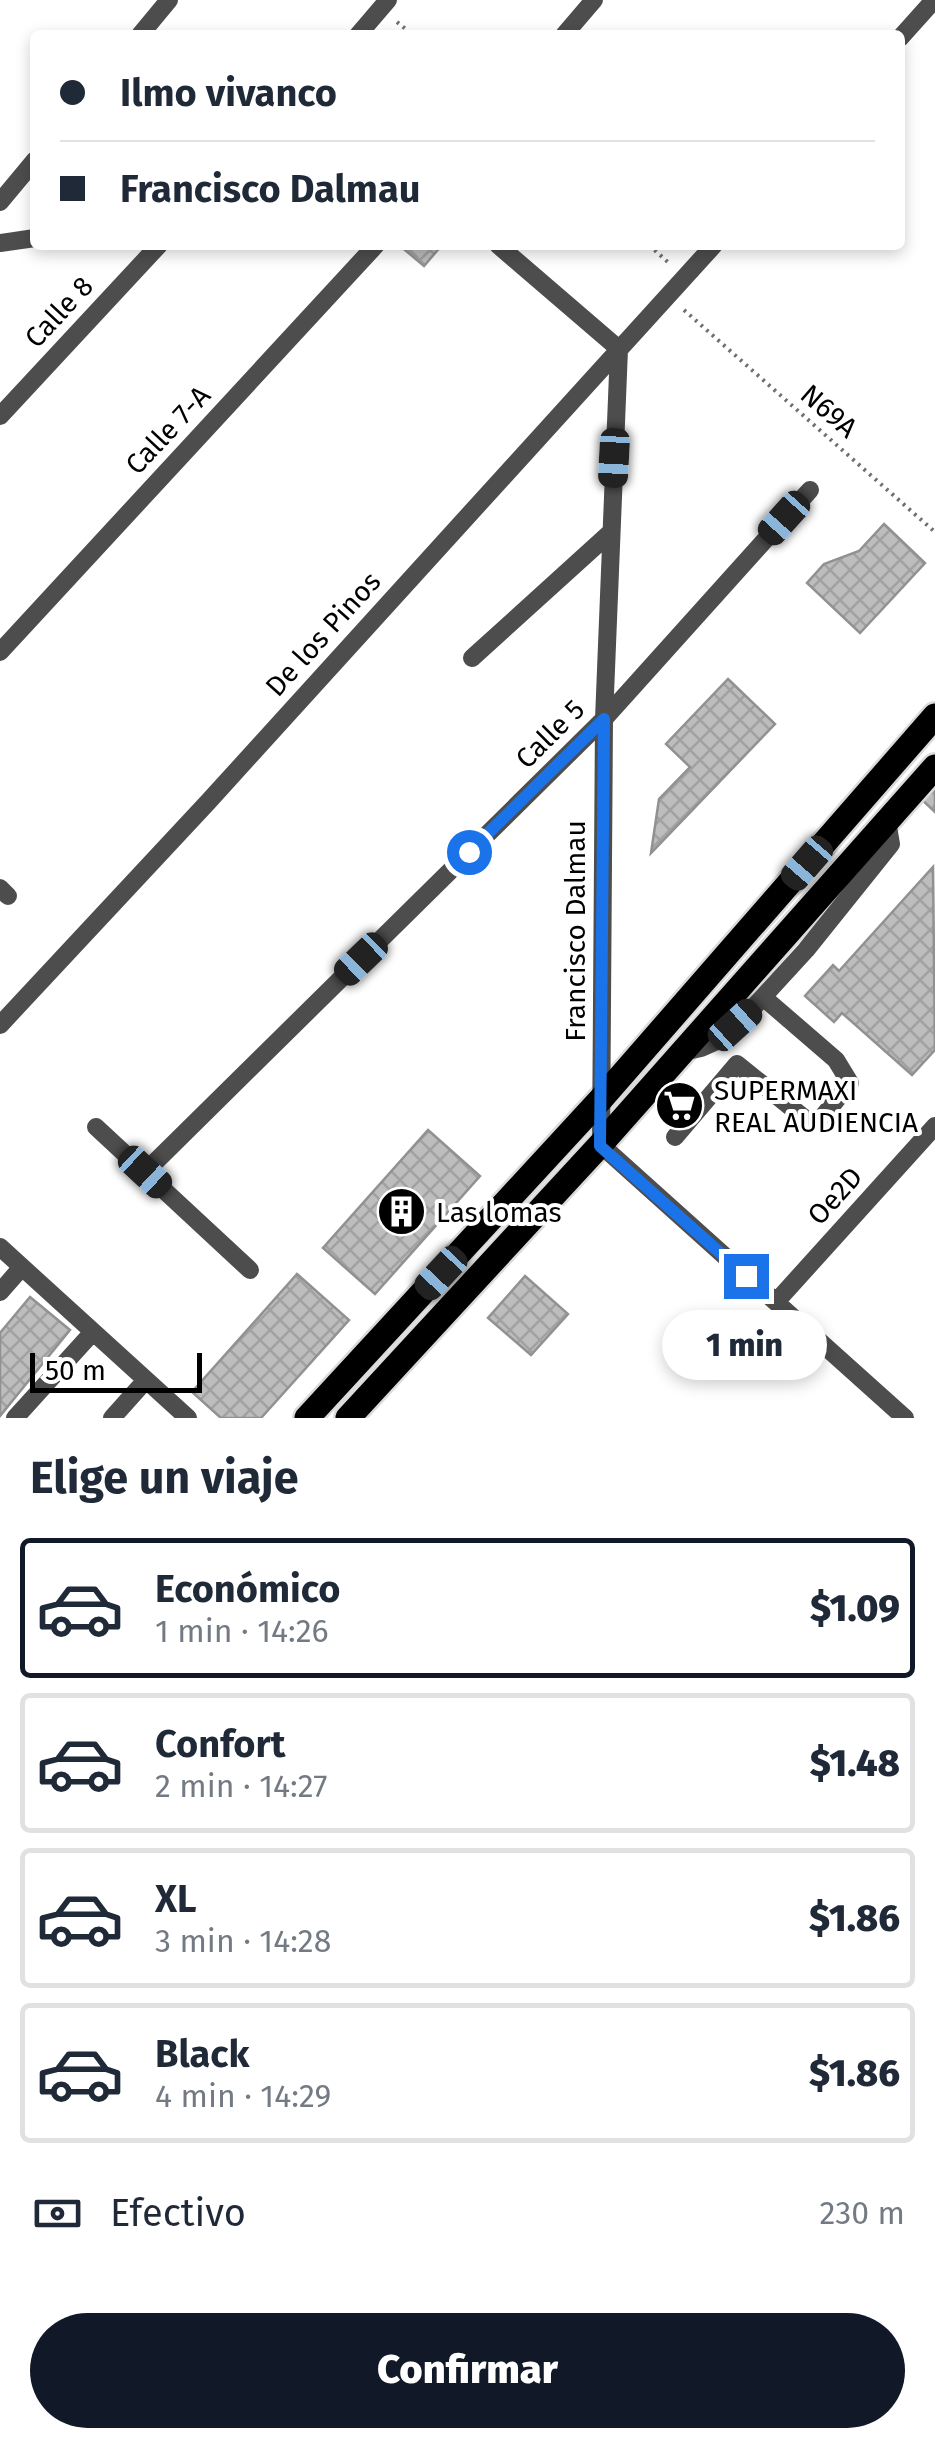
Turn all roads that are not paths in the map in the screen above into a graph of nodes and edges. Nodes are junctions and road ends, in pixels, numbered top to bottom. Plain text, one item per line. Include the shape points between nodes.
1 (169, 0) edge
2 (388, 0) edge
3 (594, 0) edge
4 (934, 0) edge
5 (144, 30) edge
6 (362, 30) edge
7 (568, 30) edge
8 (905, 32) edge
9 (30, 166) edge
10 (0, 202) edge
11 (30, 239) edge
12 (0, 243) edge
13 (154, 250) edge
14 (371, 250) edge
15 (504, 250) edge
16 (709, 250) edge
17 (619, 349) junction
18 (0, 416) edge
19 (810, 490) dead end
20 (610, 532) junction
21 (0, 652) edge
22 (472, 658) dead end
23 (935, 716) edge
24 (604, 719) junction
25 (935, 767) edge
26 (794, 945) junction
27 (763, 997) junction
28 (0, 1025) edge
29 (682, 1052) junction
30 (601, 1099) junction
31 (935, 1126) edge
32 (96, 1127) dead end
33 (676, 1137) dead end
34 (600, 1145) junction
35 (145, 1172) junction
36 (0, 1247) edge
37 (22, 1267) junction
38 (250, 1270) dead end
39 (0, 1292) edge
40 (776, 1302) junction
41 (92, 1333) junction
42 (146, 1380) junction
43 (14, 1418) edge
44 (112, 1418) edge
45 (188, 1418) edge
46 (307, 1418) edge
47 (348, 1418) edge
48 (905, 1418) edge

1 - 5 street
2 - 6 street
3 - 7 street
4 - 8 street
9 - 10 street
11 - 12 street
13 - 18 street, Calle 8
14 - 21 street, Calle 7-A
15 - 17 street
16 - 17 street, De los Pinos
17 - 20 street, Francisco Dalmau
17 - 28 street, De los Pinos
19 - 24 street, Calle 5
20 - 22 street
20 - 24 street, Francisco Dalmau
23 - 30 main road
24 - 30 street, Francisco Dalmau
24 - 35 street, Calle 5
25 - 26 main road
26 - 27 street
26 - 29 main road
27 - 29 street via 719,1040
27 - 33 street via 836,1060 850,1083 820,1120 808,1120 737,1064
29 - 34 main road
30 - 34 street, Francisco Dalmau
30 - 46 main road
31 - 40 street, Oe2D
32 - 35 street
34 - 40 street
34 - 47 main road
35 - 38 street
36 - 37 street
37 - 39 street
37 - 41 street
40 - 48 street
41 - 42 street
41 - 43 street
42 - 44 street
42 - 45 street

